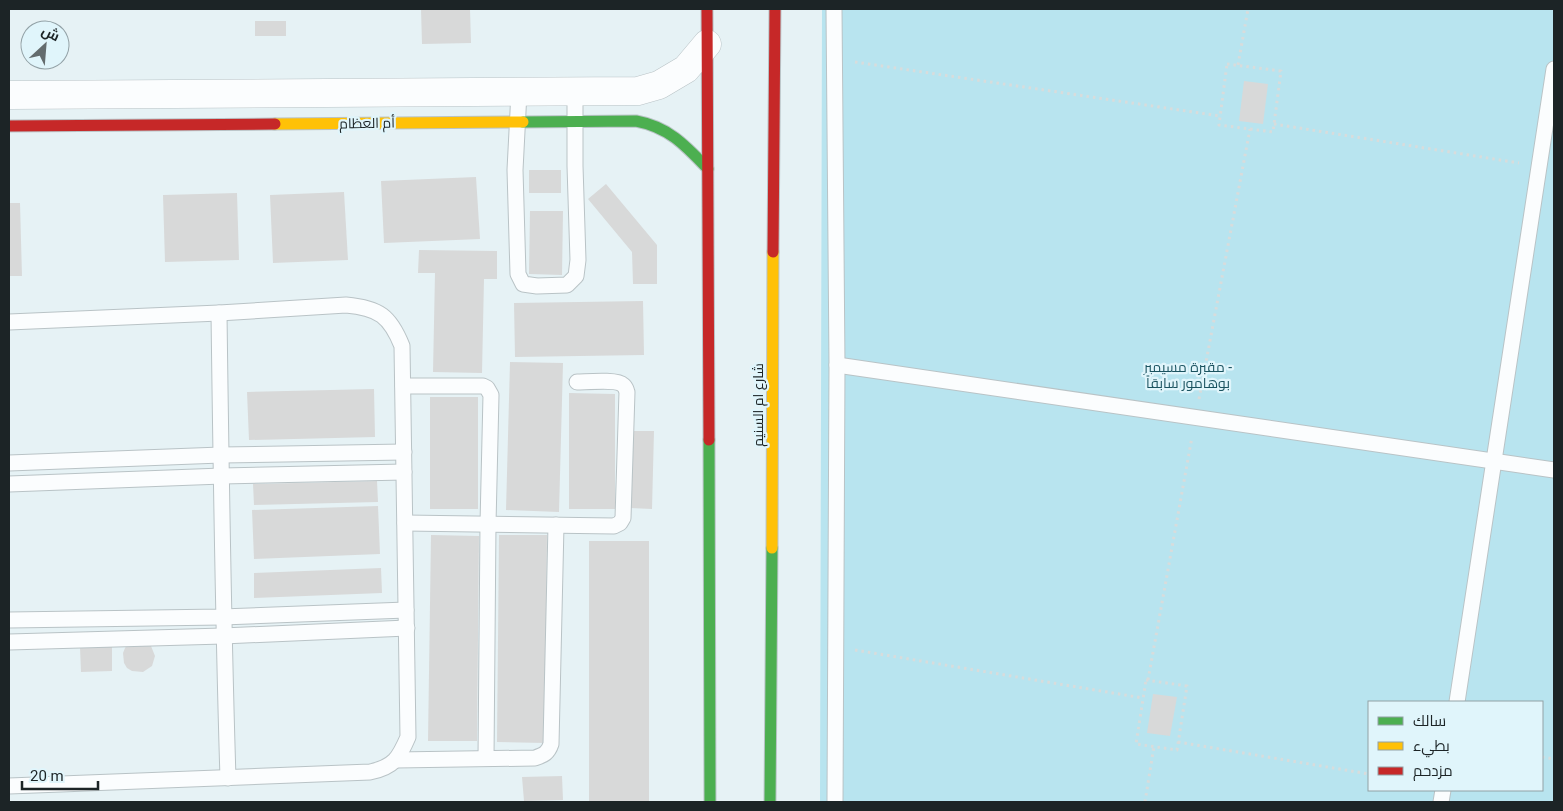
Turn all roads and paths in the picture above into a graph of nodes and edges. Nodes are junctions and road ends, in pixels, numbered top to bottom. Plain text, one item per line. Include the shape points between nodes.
1 (706, 9) edge
2 (776, 9) edge
3 (834, 9) edge
4 (1248, 9) edge
5 (707, 44) junction
6 (835, 59) junction
7 (1238, 65) junction
8 (1554, 69) edge
9 (519, 92) junction
10 (575, 92) junction
11 (9, 95) edge
12 (1220, 116) junction
13 (517, 121) junction
14 (575, 121) junction
15 (1274, 124) junction
16 (9, 126) edge
17 (1250, 129) junction
18 (1539, 166) junction
19 (708, 169) junction
20 (219, 313) junction
21 (9, 322) edge
22 (837, 365) junction
23 (577, 382) dead end
24 (403, 386) junction
25 (1196, 416) junction
26 (404, 452) junction
27 (221, 455) junction
28 (1494, 460) junction
29 (9, 463) edge
30 (1554, 470) edge
31 (404, 472) junction
32 (222, 476) junction
33 (9, 484) edge
34 (405, 523) junction
35 (488, 524) junction
36 (556, 525) junction
37 (406, 610) junction
38 (222, 616) junction
39 (9, 620) edge
40 (406, 628) junction
41 (223, 636) junction
42 (9, 642) edge
43 (836, 646) junction
44 (1148, 680) junction
45 (1143, 698) junction
46 (1457, 701) edge
47 (1178, 742) junction
48 (1154, 746) junction
49 (486, 758) junction
50 (396, 760) junction
51 (1368, 774) edge
52 (228, 778) junction
53 (9, 786) edge
54 (710, 802) edge
55 (770, 802) edge
56 (835, 802) edge
57 (1145, 802) edge

1 - 5 main road
2 - 55 main road, شارع ام السنيم
3 - 6 lane
4 - 7 path
5 - 10 street via 686,69 659,85 638,91
5 - 19 main road
6 - 12 path
6 - 22 lane
7 - 12 path via 1227,64
7 - 15 path via 1281,71
8 - 18 lane
9 - 10 street
9 - 11 street
9 - 13 lane
10 - 14 lane
12 - 17 path via 1219,125
13 - 14 main road, أم العظام
13 - 14 lane via 518,274 523,284 537,286 567,285 576,276
13 - 16 main road, أم العظام
14 - 19 main road, أم العظام via 636,121 657,126 685,146
15 - 17 path via 1273,132
15 - 18 path
17 - 25 path
18 - 28 lane
19 - 54 main road
20 - 21 lane
20 - 24 lane via 346,305 365,307 382,315 395,329 402,346
20 - 27 lane
22 - 25 lane
22 - 43 lane
23 - 36 lane via 621,383 625,386 623,518 614,526
24 - 26 lane
24 - 35 lane via 483,386 490,392
25 - 28 lane
25 - 44 path
26 - 27 lane
26 - 31 lane
27 - 29 lane
27 - 32 lane
28 - 30 lane
28 - 46 lane
31 - 32 lane
31 - 34 lane
32 - 33 lane
32 - 38 lane
34 - 35 lane
34 - 37 lane
35 - 36 lane
35 - 49 lane
36 - 49 lane via 551,744 546,754 535,758
37 - 38 lane
37 - 40 lane
38 - 39 lane
38 - 41 lane
40 - 41 lane
40 - 50 lane via 408,737
41 - 42 lane
41 - 52 lane
43 - 45 path
43 - 56 lane
44 - 45 path
44 - 47 path via 1187,686
45 - 48 path via 1136,744
47 - 48 path via 1177,750
47 - 51 path
48 - 57 path
49 - 50 lane
50 - 52 lane via 384,769 370,772
52 - 53 lane

